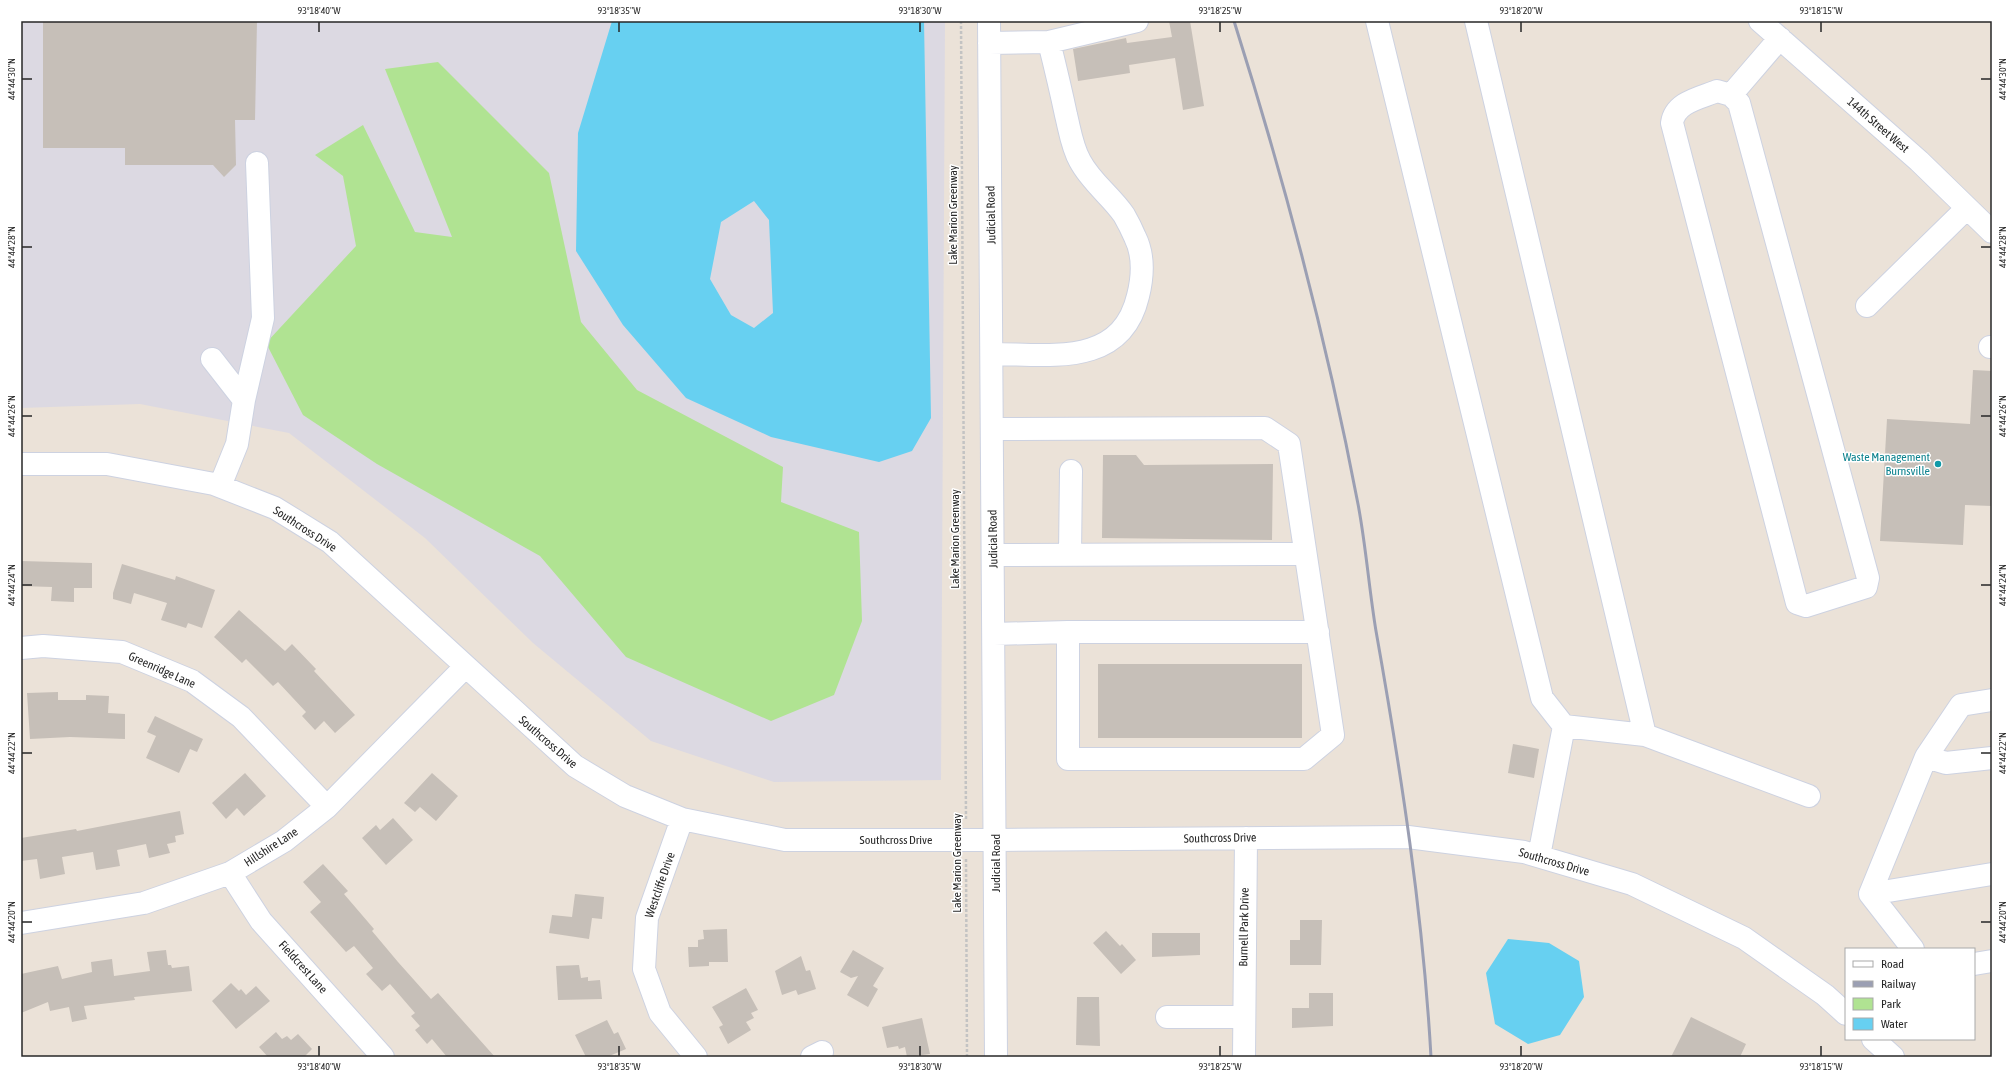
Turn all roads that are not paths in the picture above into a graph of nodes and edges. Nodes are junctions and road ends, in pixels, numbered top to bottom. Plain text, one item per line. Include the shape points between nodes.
1 (989, 21) edge
2 (1137, 21) edge
3 (1377, 21) edge
4 (1476, 21) edge
5 (1760, 21) edge
6 (1106, 25) edge
7 (1780, 38) junction
8 (1049, 42) junction
9 (989, 43) junction
10 (1731, 94) junction
11 (256, 163) dead end
12 (1966, 209) junction
13 (1992, 232) edge
14 (1867, 306) dead end
15 (992, 354) junction
16 (212, 360) dead end
17 (244, 400) junction
18 (992, 429) junction
19 (21, 464) edge
20 (1071, 471) dead end
21 (220, 486) junction
22 (1305, 554) junction
23 (994, 555) junction
24 (1070, 555) junction
25 (1068, 632) junction
26 (1318, 632) junction
27 (994, 634) junction
28 (21, 648) edge
29 (465, 667) junction
30 (1992, 700) edge
31 (1564, 726) junction
32 (1645, 735) junction
33 (1926, 757) junction
34 (1992, 758) edge
35 (1809, 796) dead end
36 (328, 807) junction
37 (682, 819) junction
38 (1246, 838) junction
39 (996, 840) junction
40 (1539, 856) junction
41 (230, 873) junction
42 (1992, 874) edge
43 (1870, 894) junction
44 (21, 923) edge
45 (1912, 948) edge
46 (1992, 961) edge
47 (1975, 964) edge
48 (1845, 1013) edge
49 (1167, 1017) dead end
50 (1243, 1017) junction
51 (1874, 1040) edge
52 (383, 1057) edge
53 (696, 1057) edge
54 (996, 1057) edge
55 (1244, 1057) edge
56 (1893, 1057) edge

1 - 9 street, Judicial Road
2 - 6 street
3 - 31 street via 1542,698
4 - 32 street
5 - 7 street, 144th Street West
6 - 8 street
7 - 10 street
7 - 12 street, 144th Street West via 1919,161
8 - 9 street
8 - 15 street via 1073,145 1083,166 1124,215 1136,239 1142,260 1142,280 1137,302 1128,321 1115,338 1100,348 1074,354
9 - 15 street, Judicial Road
10 - 10 street via 1739,103 1868,578 1866,587 1806,606 1797,604 1672,123 1673,115 1679,107 1717,91
11 - 17 street via 263,318
12 - 13 street, 144th Street West
12 - 14 street
15 - 18 street, Judicial Road
16 - 17 street
17 - 21 street via 237,444
18 - 22 street via 1265,428 1288,444
18 - 23 street, Judicial Road
19 - 21 street, Southcross Drive via 108,464
20 - 24 street
21 - 29 street, Southcross Drive via 275,508 330,542
22 - 24 street
22 - 26 street
23 - 24 street
23 - 27 street, Judicial Road
25 - 26 street
25 - 26 street via 1068,759 1304,759 1333,735
25 - 27 street
27 - 39 street, Judicial Road
28 - 36 street, Greenridge Lane via 43,646 122,652 192,681 241,717
29 - 36 street, Hillshire Lane
29 - 37 street, Southcross Drive via 575,766 625,796
30 - 33 street via 1961,705
31 - 32 street
31 - 40 street
32 - 35 street
33 - 34 street via 1946,763
33 - 43 street
36 - 41 street, Hillshire Lane via 284,841
37 - 39 street, Southcross Drive via 784,840
37 - 53 street, Westcliffe Drive via 647,918 644,969 660,1014
38 - 39 street, Southcross Drive
38 - 40 street, Southcross Drive via 1408,837
38 - 50 street, Burnell Park Drive
39 - 54 street, Judicial Road
40 - 48 street, Southcross Drive via 1632,884 1744,938 1825,995
41 - 44 street, Hillshire Lane via 144,903
41 - 52 street, Fieldcrest Lane via 262,921
42 - 43 street
43 - 45 street
46 - 47 street
49 - 50 street
50 - 55 street, Burnell Park Drive
51 - 56 street

